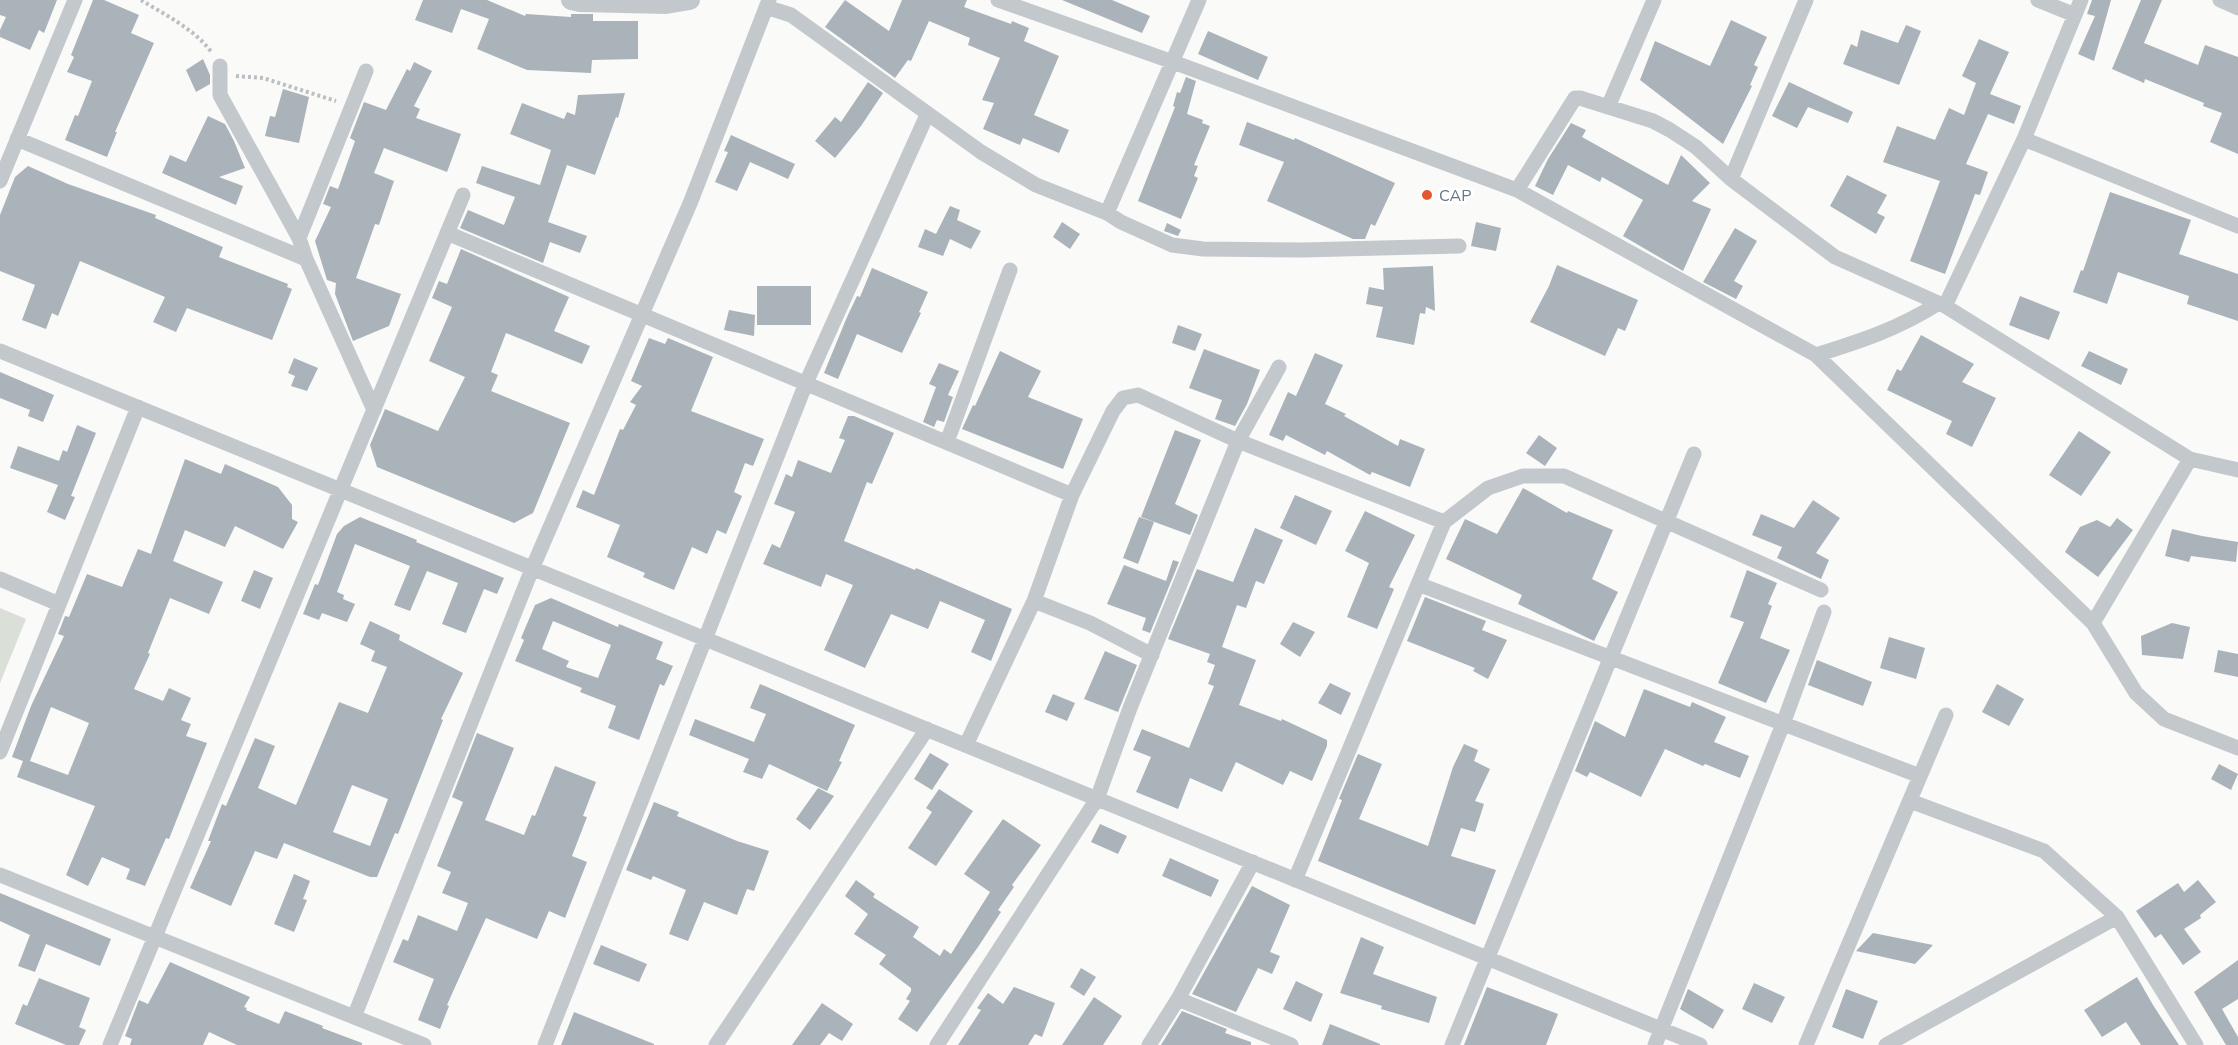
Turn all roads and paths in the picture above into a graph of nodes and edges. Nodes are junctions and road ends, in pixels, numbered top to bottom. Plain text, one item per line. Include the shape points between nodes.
1 (75, 0) edge
2 (141, 0) edge
3 (571, 0) edge
4 (690, 0) edge
5 (998, 0) edge
6 (1199, 0) edge
7 (1654, 0) edge
8 (1806, 0) edge
9 (2038, 0) edge
10 (2081, 0) edge
11 (2220, 0) edge
12 (767, 3) edge
13 (2238, 8) edge
14 (2075, 15) junction
15 (1173, 62) junction
16 (220, 66) junction
17 (366, 71) dead end
18 (351, 106) junction
19 (1608, 108) junction
20 (927, 115) junction
21 (17, 139) junction
22 (2024, 139) junction
23 (1731, 179) junction
24 (0, 181) edge
25 (1517, 190) junction
26 (463, 195) dead end
27 (1107, 213) junction
28 (2238, 226) edge
29 (447, 233) junction
30 (299, 238) junction
31 (1459, 246) dead end
32 (306, 259) junction
33 (1010, 270) dead end
34 (1942, 305) junction
35 (642, 314) junction
36 (0, 351) edge
37 (1816, 355) junction
38 (1279, 367) dead end
39 (806, 383) junction
40 (138, 407) junction
41 (374, 410) junction
42 (1238, 441) junction
43 (947, 442) junction
44 (1694, 454) dead end
45 (2190, 459) junction
46 (2238, 471) edge
47 (341, 490) junction
48 (1072, 495) junction
49 (1666, 520) junction
50 (1444, 522) junction
51 (532, 568) junction
52 (0, 579) edge
53 (1418, 584) junction
54 (1821, 590) dead end
55 (1034, 601) junction
56 (59, 604) junction
57 (1824, 612) dead end
58 (2093, 623) junction
59 (705, 639) junction
60 (1152, 655) junction
61 (1610, 658) junction
62 (1946, 715) dead end
63 (1783, 724) junction
64 (927, 729) junction
65 (966, 745) junction
66 (2238, 748) edge
67 (0, 752) edge
68 (1920, 776) junction
69 (1097, 799) junction
70 (1910, 801) junction
71 (1253, 862) junction
72 (0, 875) edge
73 (1295, 880) junction
74 (2117, 917) junction
75 (155, 937) junction
76 (1487, 958) junction
77 (1178, 999) junction
78 (354, 1017) junction
79 (1661, 1029) junction
80 (1287, 1044) edge
81 (110, 1045) edge
82 (424, 1045) edge
83 (545, 1045) edge
84 (717, 1045) edge
85 (937, 1045) edge
86 (1149, 1045) edge
87 (1452, 1045) edge
88 (1655, 1045) edge
89 (1700, 1045) edge
90 (1806, 1045) edge
91 (1886, 1045) edge
92 (2196, 1045) edge

1 - 21 street
2 - 16 path via 179,23 207,47
3 - 4 street via 666,4
5 - 15 street
6 - 15 street
7 - 19 street
8 - 23 street
9 - 14 street
10 - 14 street
11 - 13 street
12 - 20 street via 791,15
12 - 35 street via 691,201
14 - 22 street
15 - 25 street
15 - 27 street
16 - 18 path via 238,78 263,78
16 - 30 street via 220,95
17 - 18 street
18 - 30 street
19 - 23 street via 1670,130 1696,147
19 - 25 street via 1580,98 1572,101
20 - 27 street via 1036,185
20 - 39 street
21 - 24 street
21 - 32 street
22 - 28 street
22 - 34 street
23 - 34 street via 1835,257
25 - 37 street
26 - 29 street
27 - 31 street via 1155,238 1186,248
29 - 35 street
29 - 41 street
30 - 32 street
32 - 41 street
33 - 43 street
34 - 37 street via 1879,335
34 - 45 street
35 - 39 street
35 - 51 street
36 - 40 street
37 - 58 street
38 - 42 street
39 - 43 street
39 - 59 street
40 - 47 street
40 - 56 street
41 - 47 street
42 - 48 street via 1138,395 1123,398
42 - 50 street
42 - 60 street
43 - 48 street
44 - 49 street
45 - 46 street
45 - 58 street
47 - 51 street
47 - 75 street
48 - 55 street
49 - 50 street via 1564,476 1523,476 1488,488
49 - 54 street
49 - 61 street
50 - 53 street
51 - 59 street
51 - 78 street
52 - 56 street
53 - 61 street
53 - 73 street
55 - 60 street via 1090,623
55 - 65 street
56 - 67 street
57 - 63 street
58 - 66 street via 2136,693 2164,719
59 - 64 street
59 - 83 street
60 - 69 street
61 - 63 street
61 - 76 street
62 - 68 street
63 - 68 street
63 - 79 street
64 - 65 street
64 - 84 street
65 - 69 street
68 - 70 street
69 - 71 street
69 - 85 street
70 - 74 street via 2044,852
70 - 90 street
71 - 73 street
71 - 77 street
72 - 75 street
73 - 76 street
74 - 91 street
74 - 92 street
75 - 78 street
75 - 81 street
76 - 79 street
76 - 87 street
77 - 80 street
77 - 86 street
78 - 82 street
79 - 88 street
79 - 89 street

